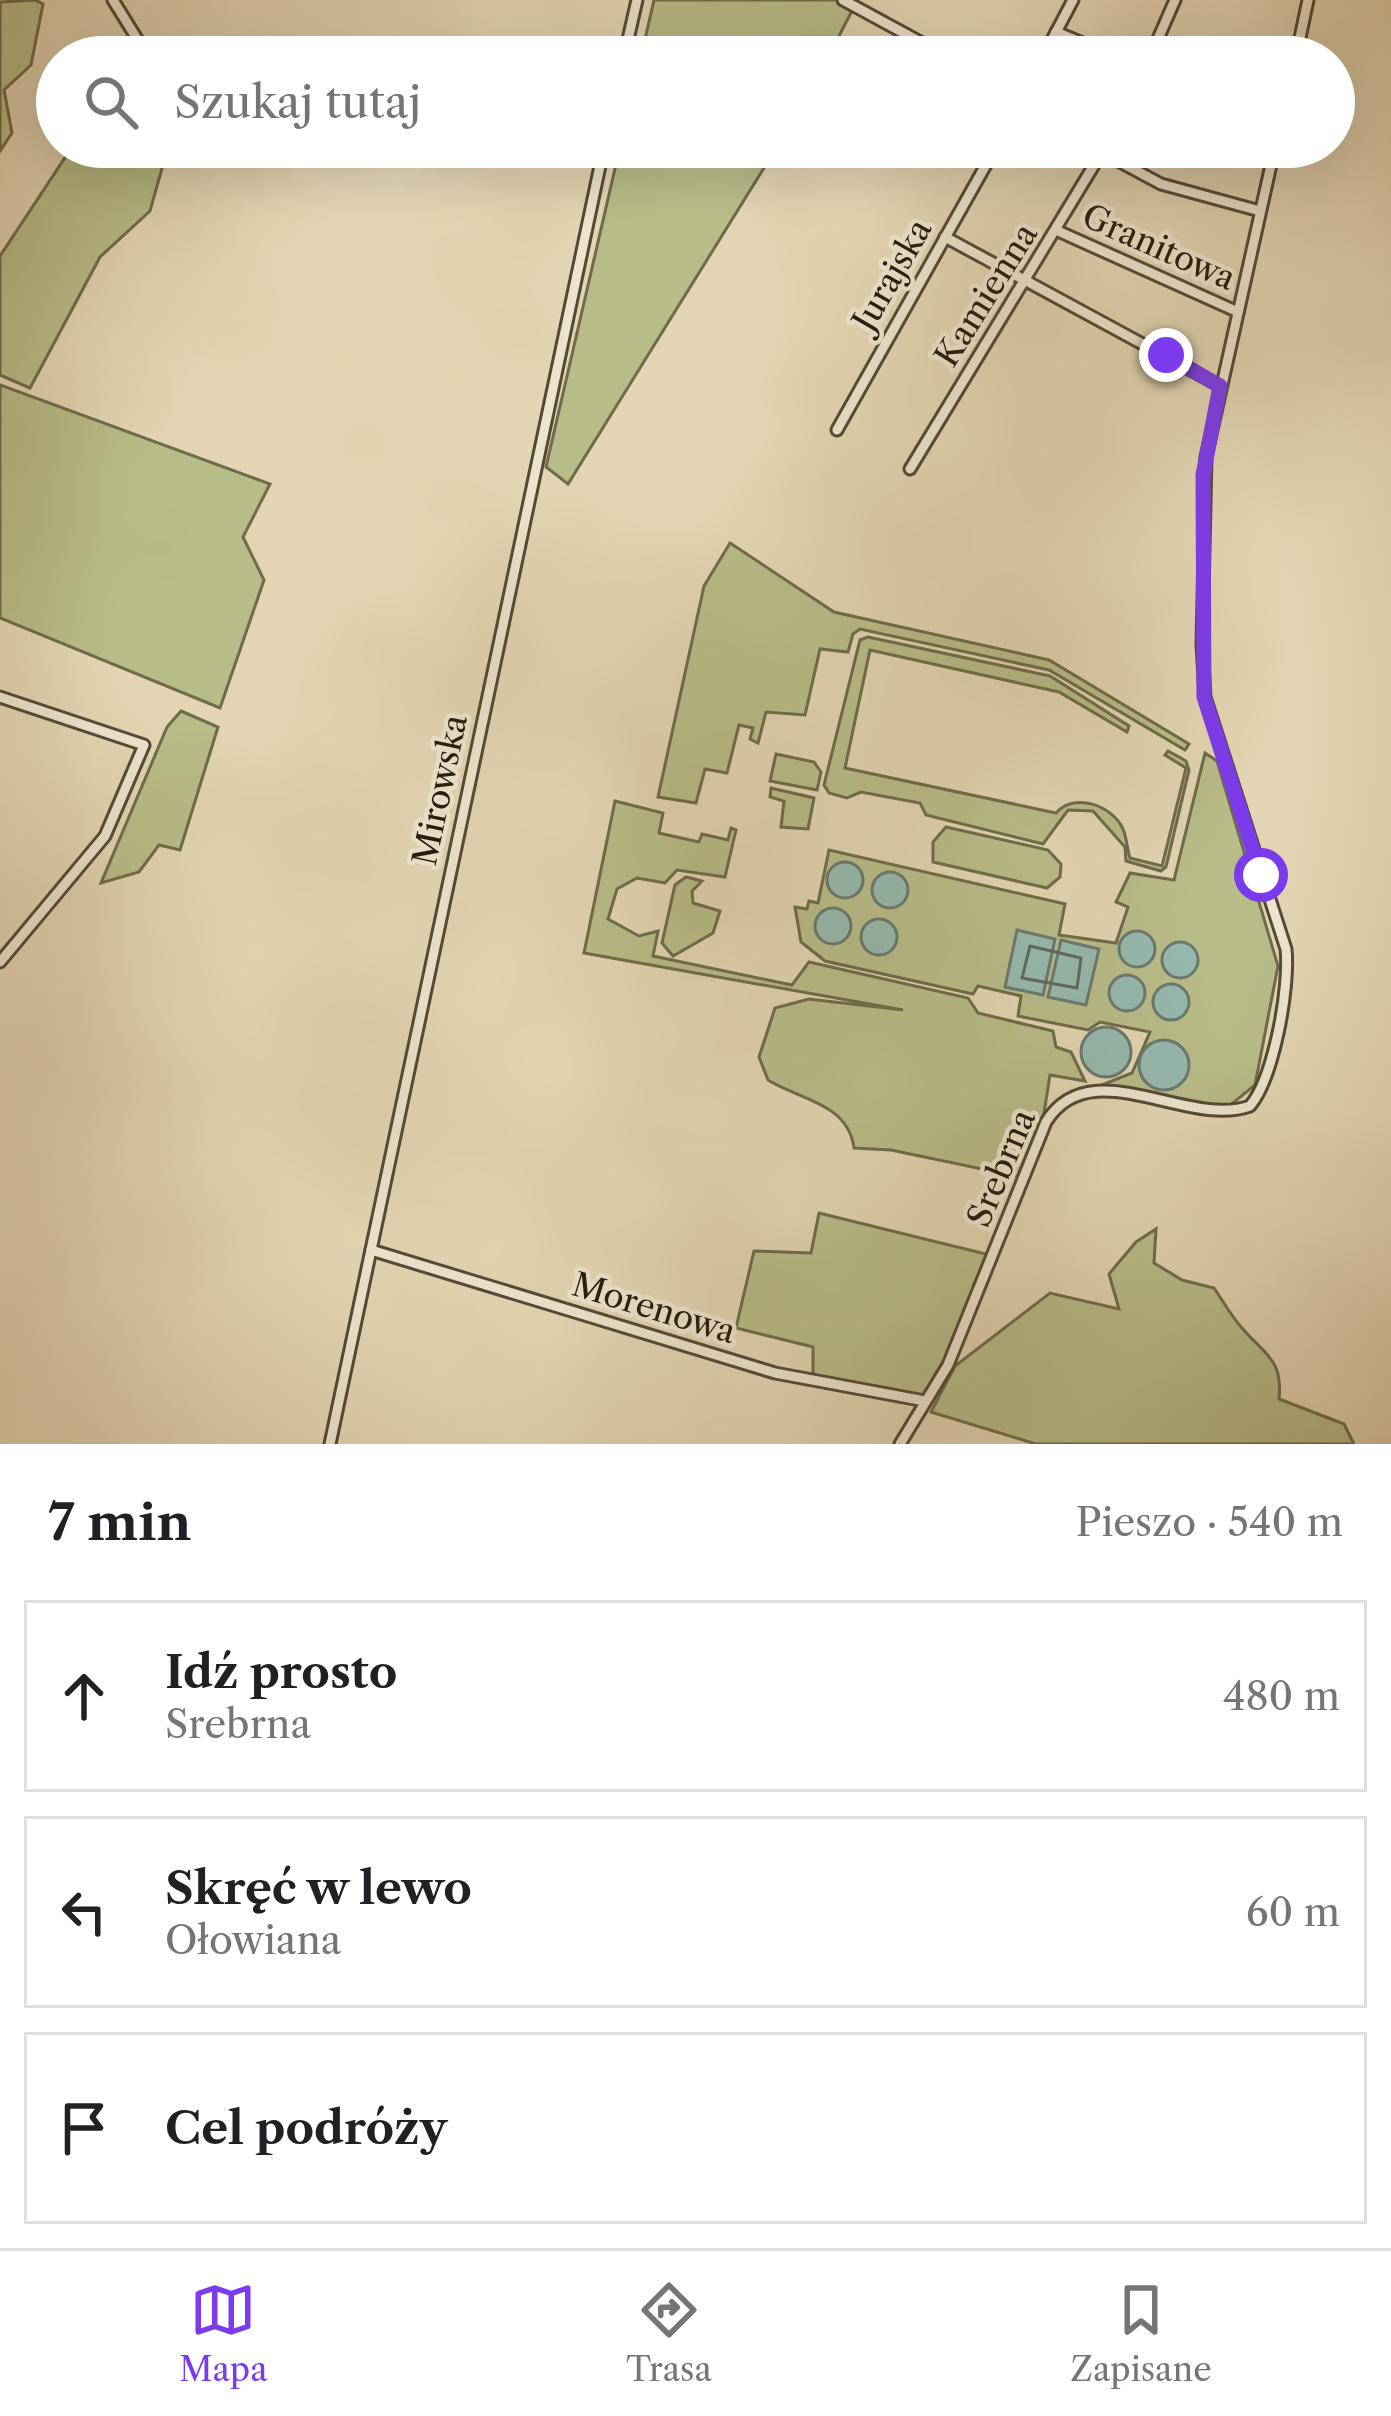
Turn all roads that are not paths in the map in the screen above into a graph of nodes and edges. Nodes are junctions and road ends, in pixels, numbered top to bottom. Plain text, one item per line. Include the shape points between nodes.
1 (113, 0) edge
2 (637, 0) edge
3 (843, 0) edge
4 (1073, 0) edge
5 (1174, 0) edge
6 (1308, 0) edge
7 (1056, 32) junction
8 (135, 36) edge
9 (629, 36) edge
10 (909, 36) edge
11 (1054, 36) edge
12 (1066, 36) edge
13 (1159, 36) edge
14 (1300, 36) edge
15 (600, 168) edge
16 (984, 168) edge
17 (1090, 168) edge
18 (1133, 168) edge
19 (1270, 168) edge
20 (1260, 211) junction
21 (1058, 231) junction
22 (945, 237) junction
23 (1025, 281) junction
24 (1238, 312) junction
25 (1220, 386) junction
26 (837, 430) dead end
27 (910, 469) dead end
28 (0, 697) edge
29 (0, 962) edge
30 (371, 1250) junction
31 (925, 1401) junction
32 (330, 1444) edge
33 (900, 1444) edge

1 - 8 street
2 - 9 street
3 - 10 street
4 - 7 street
5 - 13 street
6 - 14 street
7 - 11 street
7 - 12 street
15 - 30 street, Mirowska
16 - 22 street, Jurajska
17 - 21 street, Kamienna
18 - 20 street via 1161,184
19 - 20 street, Srebrna
20 - 24 street, Srebrna
21 - 23 street, Kamienna
21 - 24 street, Granitowa
22 - 23 street
22 - 26 street, Jurajska
23 - 25 street
23 - 27 street, Kamienna
24 - 25 street, Srebrna
25 - 31 street, Srebrna via 1203,475 1204,697 1286,949 1266,1077 1250,1106 1236,1111 1103,1090 1059,1105 948,1365
28 - 29 street via 144,745 105,836
30 - 31 street, Morenowa via 775,1373
30 - 32 street, Mirowska
31 - 33 street, Srebrna

